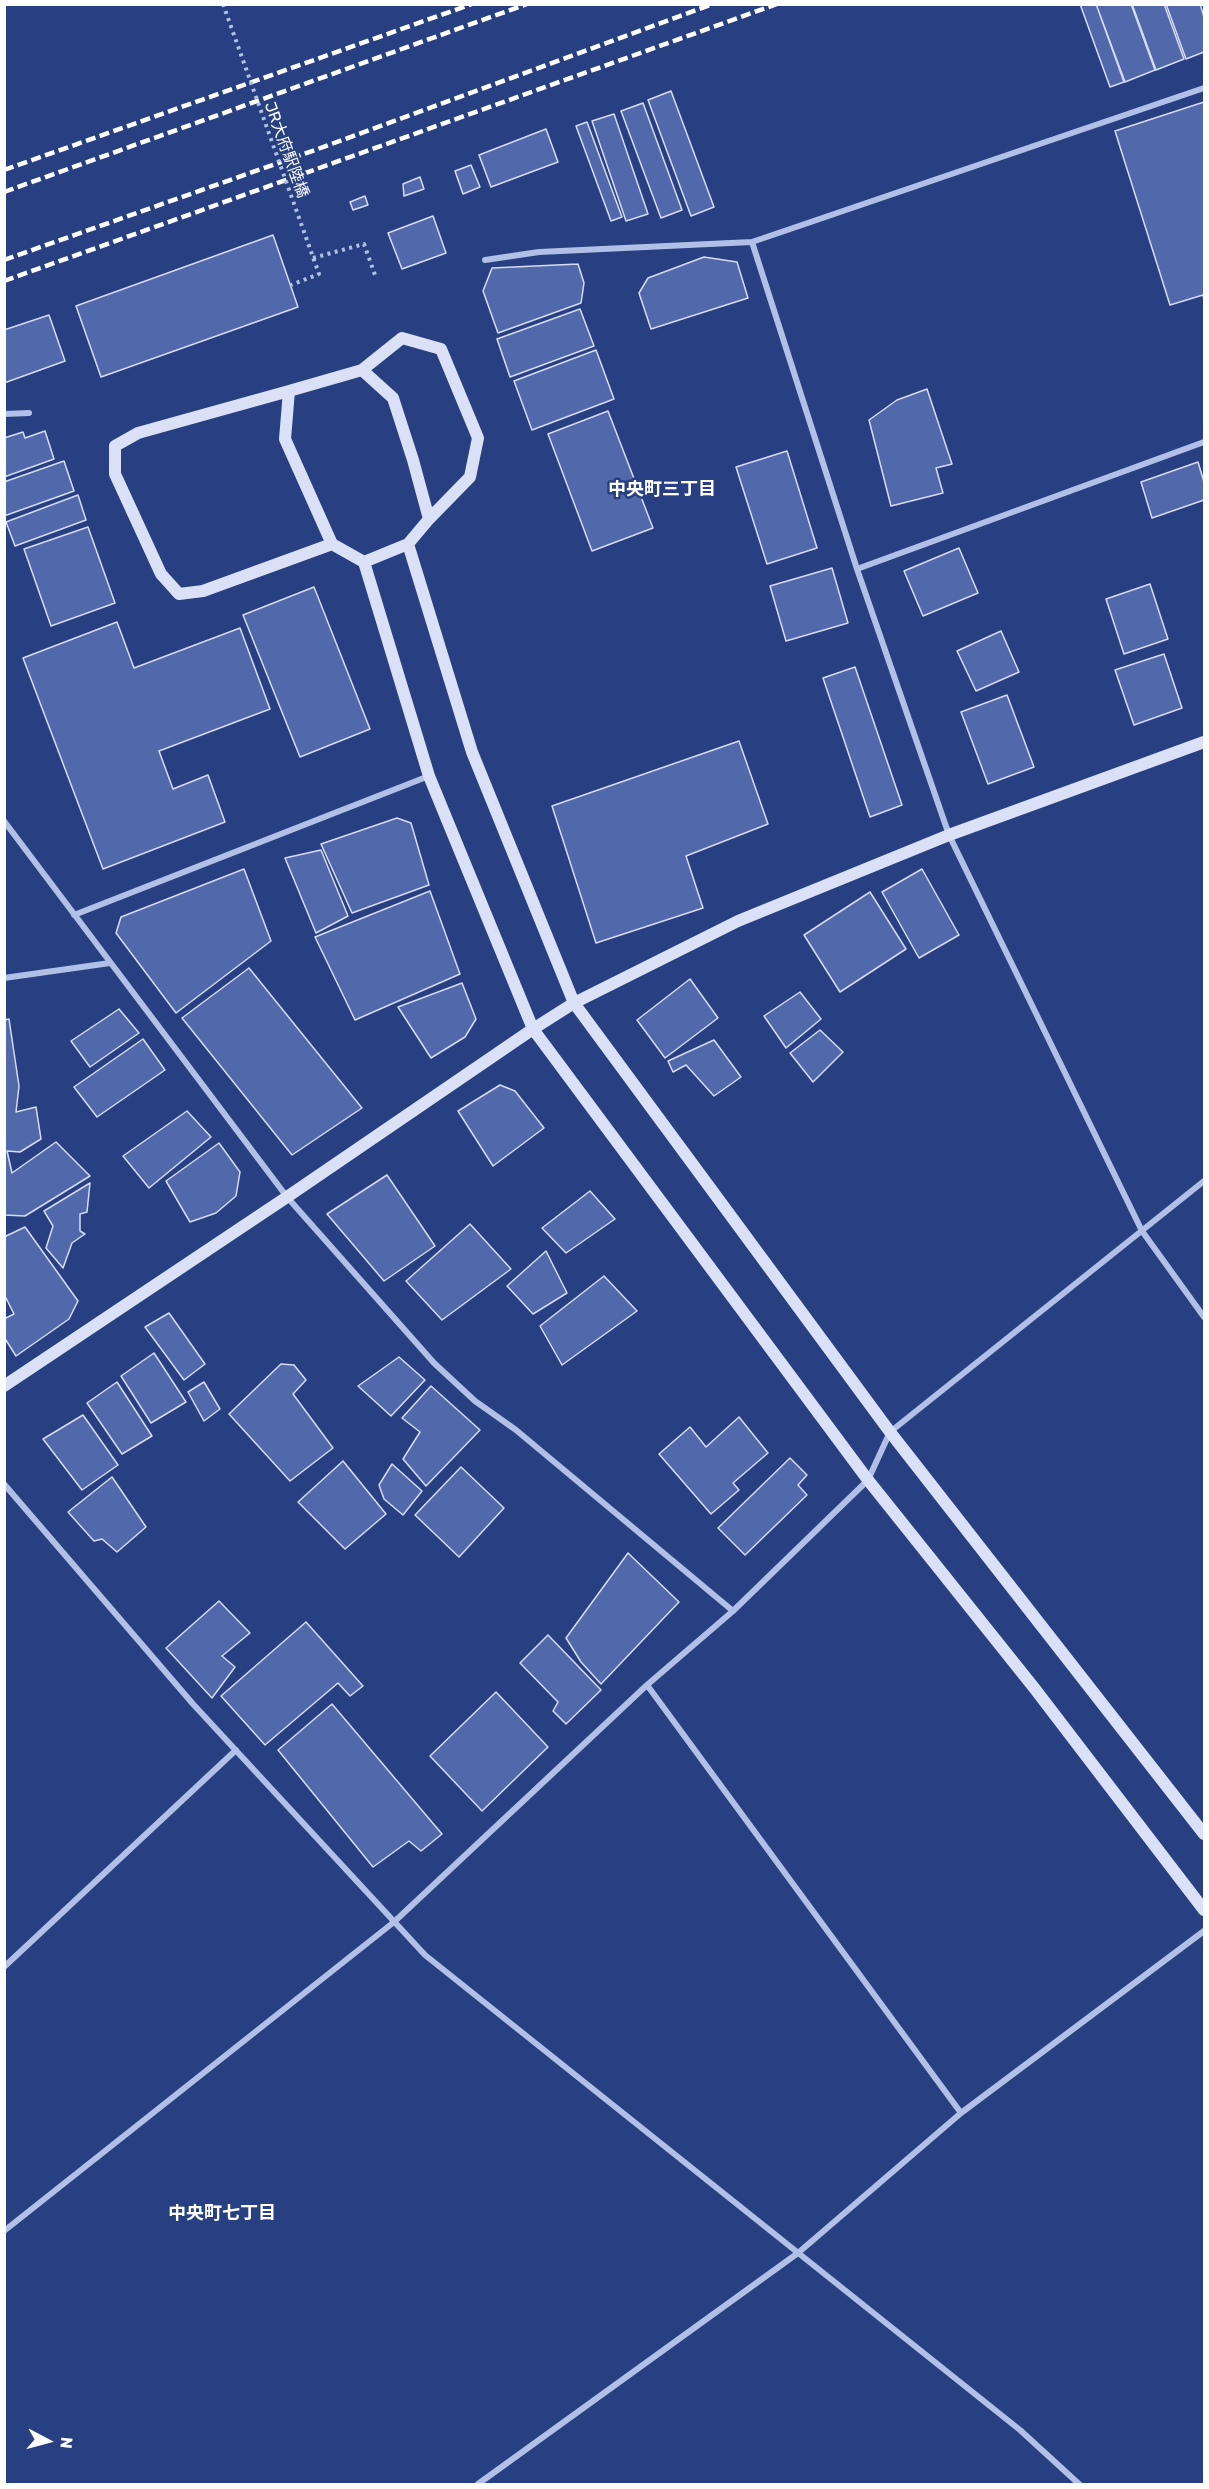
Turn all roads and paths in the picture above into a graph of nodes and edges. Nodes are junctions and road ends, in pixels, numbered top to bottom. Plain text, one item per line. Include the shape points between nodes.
1 (223, 4) edge
2 (1204, 88) edge
3 (753, 242) junction
4 (313, 258) junction
5 (485, 260) dead end
6 (375, 275) dead end
7 (291, 285) dead end
8 (362, 370) junction
9 (289, 391) junction
10 (29, 412) dead end
11 (4, 414) edge
12 (1204, 442) edge
13 (429, 519) junction
14 (332, 544) junction
15 (408, 544) junction
16 (364, 562) junction
17 (857, 569) junction
18 (1204, 742) edge
19 (429, 776) junction
20 (4, 821) edge
21 (949, 835) junction
22 (75, 915) junction
23 (110, 963) junction
24 (4, 978) edge
25 (574, 1003) junction
26 (532, 1029) junction
27 (1204, 1181) edge
28 (287, 1197) junction
29 (1143, 1231) junction
30 (1204, 1317) edge
31 (4, 1386) edge
32 (890, 1432) junction
33 (868, 1480) junction
34 (4, 1484) edge
35 (733, 1611) junction
36 (647, 1685) junction
37 (236, 1750) junction
38 (1204, 1834) edge
39 (1204, 1910) edge
40 (394, 1922) junction
41 (1204, 1931) edge
42 (4, 1967) edge
43 (961, 2112) junction
44 (4, 2231) edge
45 (798, 2253) junction
46 (478, 2484) edge
47 (1079, 2484) edge

1 - 4 path, JR大府駅陸橋, bridge
2 - 3 street
3 - 5 street via 539,252
3 - 17 street
4 - 6 path via 364,244
4 - 7 path, bridge via 319,274
8 - 9 street
8 - 13 street via 393,398
8 - 13 street via 402,338 441,348 478,438 470,477
9 - 14 street via 285,439
9 - 14 street via 138,433 115,446 115,474 161,574 180,594 203,591
10 - 11 street
12 - 17 street
13 - 15 street
14 - 16 street
15 - 16 street
15 - 25 street via 472,752
16 - 19 street
17 - 21 street
18 - 21 street
19 - 22 street
19 - 26 street
20 - 22 street
21 - 25 street via 738,921
21 - 29 street
22 - 23 street
23 - 24 street
23 - 28 street
25 - 26 street
25 - 32 street
26 - 28 street
26 - 33 street
27 - 29 street
28 - 31 street
28 - 35 street via 442,1370 475,1401 516,1430
29 - 30 street
29 - 32 street
32 - 33 street
32 - 38 street
33 - 35 street
33 - 39 street
34 - 37 street
35 - 36 street
36 - 40 street
36 - 43 street
37 - 40 street
37 - 42 street
40 - 44 street
40 - 45 street via 425,1955
41 - 43 street
43 - 45 street
45 - 46 street
45 - 47 street via 1020,2430

